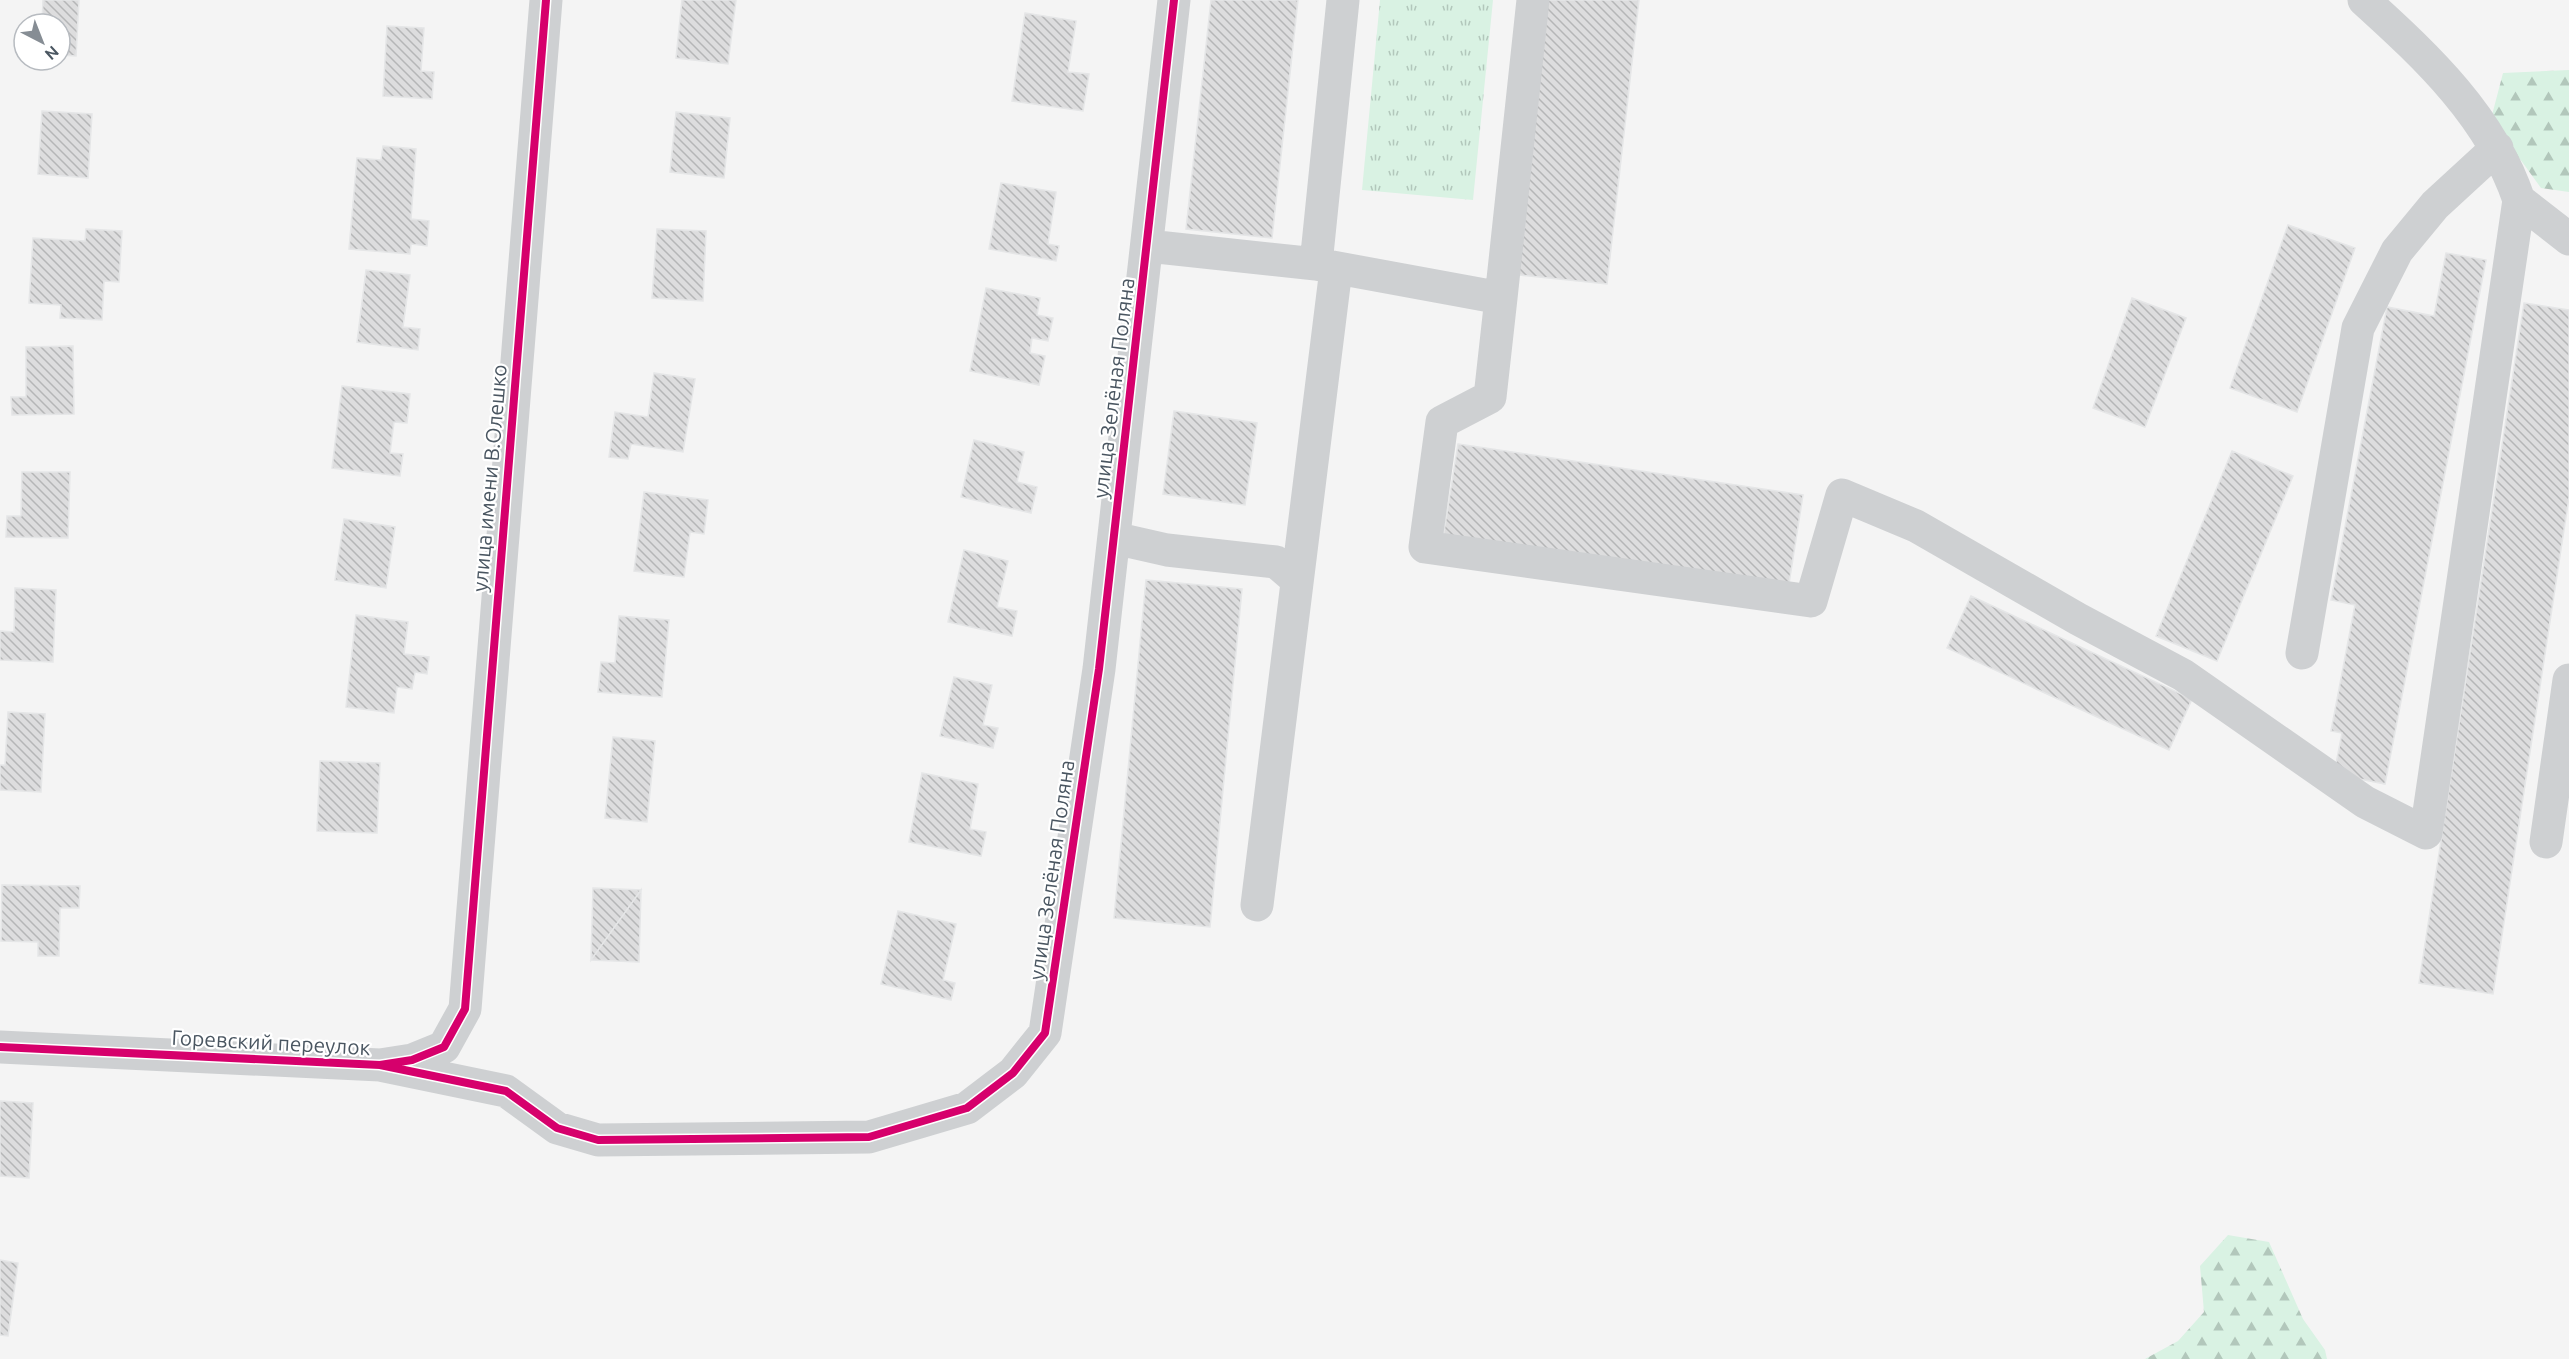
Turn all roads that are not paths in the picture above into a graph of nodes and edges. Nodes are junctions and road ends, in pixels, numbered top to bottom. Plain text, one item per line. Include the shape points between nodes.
1 (546, 0) edge
2 (1174, 0) edge
3 (1343, 0) edge
4 (1533, 0) edge
5 (2364, 0) edge
6 (2497, 148) junction
7 (2519, 200) junction
8 (2569, 239) edge
9 (1148, 246) junction
10 (1326, 267) junction
11 (1501, 298) junction
12 (1114, 538) junction
13 (1297, 580) junction
14 (2302, 653) dead end
15 (2569, 680) edge
16 (2546, 842) dead end
17 (1257, 905) dead end
18 (468, 959) joint
19 (0, 1047) edge
20 (380, 1065) junction

1 - 18 street, улица имени В.Олешко
2 - 9 street, улица Зелёная Поляна
3 - 10 street
4 - 11 street
5 - 6 street via 2457,91
6 - 7 street
6 - 14 street via 2435,205 2397,251 2358,327
7 - 8 street
7 - 11 street via 2426,833 2366,802 2183,675 1916,526 1842,495 1810,601 1425,547 1442,422 1490,397
9 - 10 street
9 - 12 street, улица Зелёная Поляна
10 - 11 street
10 - 13 street
12 - 13 street via 1167,550 1276,562
12 - 20 street, улица Зелёная Поляна via 1099,669 1045,1033 1013,1073 967,1107 869,1137 598,1140 557,1128 506,1091
13 - 17 street
15 - 16 street
18 - 20 street, Горевский переулок via 465,1009 444,1047 412,1060
19 - 20 street, Горевский переулок

